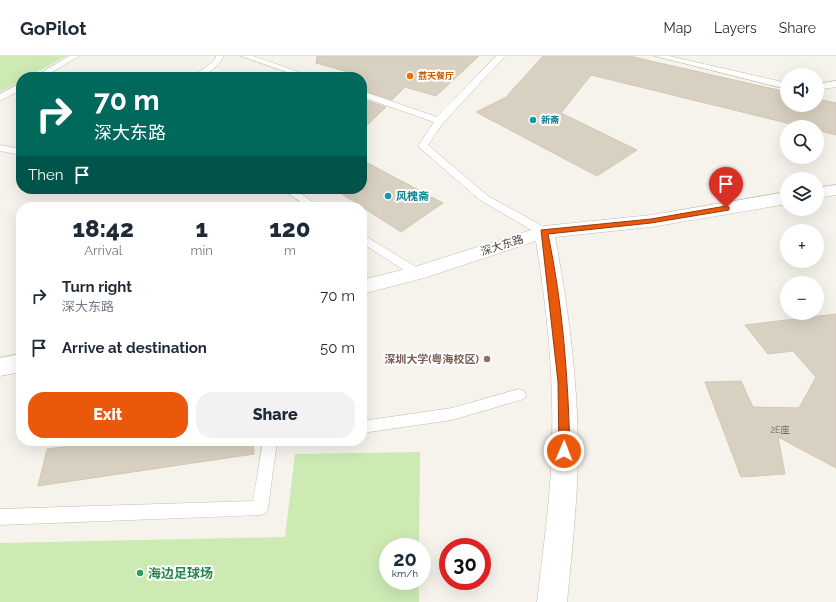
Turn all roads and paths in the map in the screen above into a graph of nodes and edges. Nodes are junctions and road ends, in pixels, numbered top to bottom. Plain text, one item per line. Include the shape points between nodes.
1 (76, 56) edge
2 (220, 56) edge
3 (245, 56) edge
4 (501, 56) edge
5 (659, 56) edge
6 (47, 72) edge
7 (203, 72) edge
8 (294, 72) edge
9 (780, 84) edge
10 (836, 84) edge
11 (824, 86) edge
12 (16, 89) edge
13 (367, 96) edge
14 (0, 98) edge
15 (439, 121) junction
16 (0, 148) edge
17 (16, 151) edge
18 (836, 190) edge
19 (824, 192) edge
20 (295, 194) edge
21 (780, 199) edge
22 (307, 202) edge
23 (544, 232) junction
24 (367, 241) edge
25 (417, 273) junction
26 (367, 286) edge
27 (16, 364) edge
28 (0, 367) edge
29 (519, 395) dead end
30 (367, 426) edge
31 (269, 446) edge
32 (0, 517) edge
33 (552, 602) edge

1 - 6 lane
2 - 7 lane via 217,62
3 - 8 lane
4 - 15 lane
5 - 9 lane
10 - 11 lane
12 - 14 lane
13 - 15 lane
15 - 23 lane via 423,146 484,198
16 - 17 lane
18 - 19 street
20 - 22 lane
21 - 23 street, 深大东路 via 651,221
23 - 25 street, 深大东路
23 - 33 street via 550,263 563,382 565,427 564,476
24 - 25 lane
25 - 26 street, 深大东路
27 - 28 street
29 - 30 lane via 452,414
31 - 32 lane via 260,508

